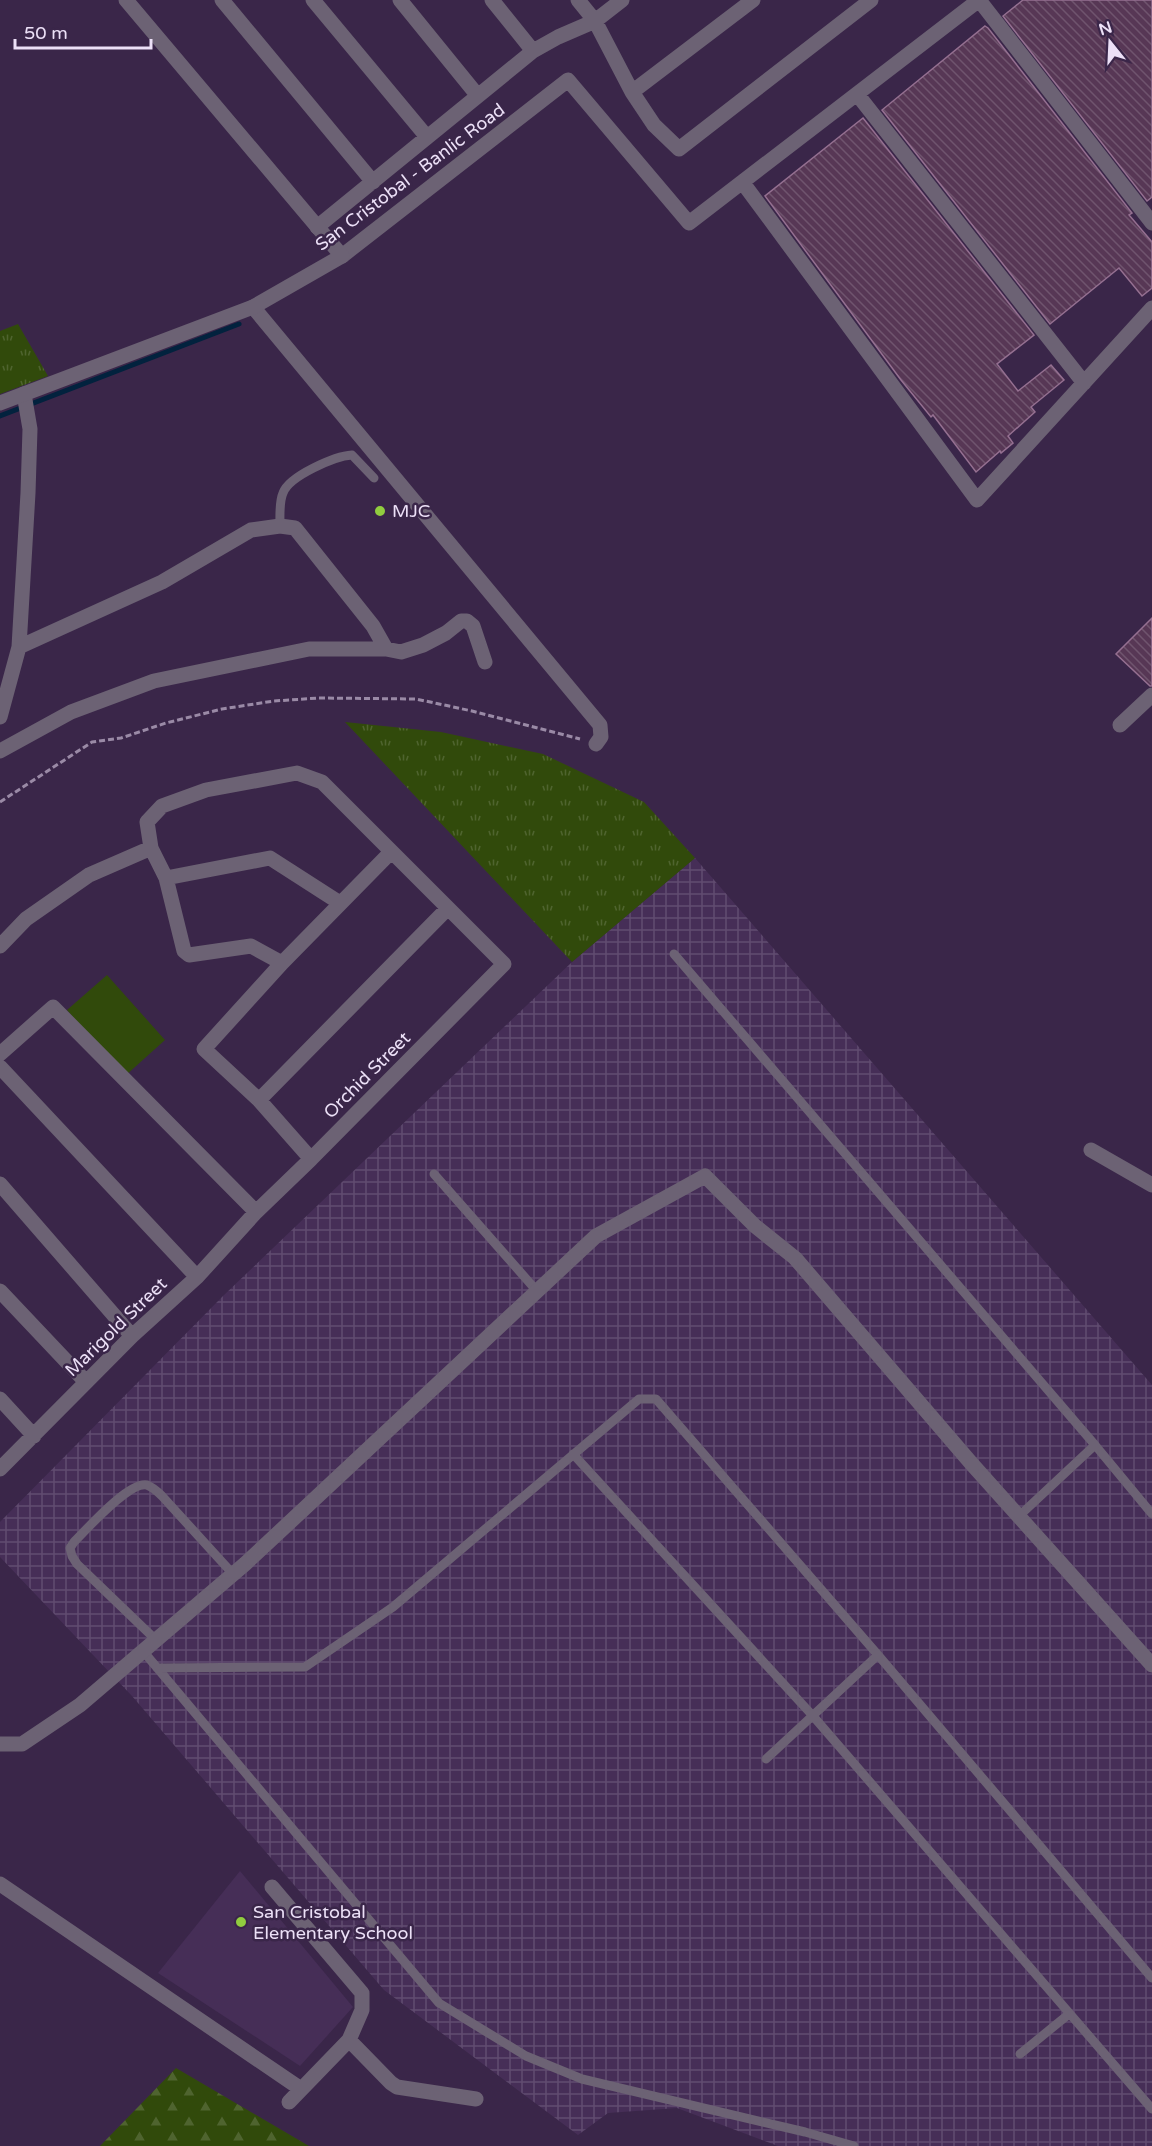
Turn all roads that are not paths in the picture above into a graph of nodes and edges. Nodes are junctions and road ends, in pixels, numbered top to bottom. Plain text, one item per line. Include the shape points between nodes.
1 (126, 0) edge
2 (222, 0) edge
3 (313, 0) edge
4 (400, 0) edge
5 (492, 0) edge
6 (578, 0) edge
7 (622, 0) edge
8 (753, 0) edge
9 (872, 0) edge
10 (979, 0) edge
11 (595, 21) junction
12 (533, 51) junction
13 (632, 92) junction
14 (857, 94) junction
15 (478, 96) junction
16 (427, 137) junction
17 (373, 182) junction
18 (743, 183) junction
19 (1152, 224) edge
20 (316, 227) junction
21 (342, 256) junction
22 (253, 307) junction
23 (1152, 308) edge
24 (1084, 383) junction
25 (24, 394) junction
26 (0, 403) edge
27 (374, 478) dead end
28 (280, 526) junction
29 (19, 647) junction
30 (386, 649) junction
31 (485, 662) dead end
32 (1152, 695) edge
33 (0, 717) edge
34 (1120, 725) dead end
35 (596, 744) road end
36 (0, 751) edge
37 (151, 848) junction
38 (391, 852) junction
39 (166, 878) junction
40 (340, 903) junction
41 (447, 909) junction
42 (0, 946) edge
43 (674, 954) dead end
44 (282, 963) junction
45 (0, 1054) edge
46 (0, 1067) edge
47 (260, 1100) junction
48 (1091, 1150) dead end
49 (311, 1159) junction
50 (434, 1174) dead end
51 (0, 1184) edge
52 (1152, 1185) edge
53 (256, 1212) junction
54 (197, 1277) junction
55 (536, 1290) junction
56 (0, 1291) edge
57 (132, 1336) junction
58 (86, 1382) junction
59 (0, 1399) edge
60 (34, 1436) junction
61 (1095, 1445) junction
62 (573, 1454) junction
63 (0, 1469) edge
64 (1152, 1514) edge
65 (1019, 1516) junction
66 (233, 1574) junction
67 (156, 1640) junction
68 (143, 1651) junction
69 (878, 1655) junction
70 (1152, 1665) edge
71 (157, 1668) junction
72 (813, 1716) junction
73 (0, 1744) edge
74 (766, 1760) dead end
75 (0, 1884) edge
76 (272, 1887) dead end
77 (1152, 1978) edge
78 (1069, 2014) junction
79 (349, 2040) junction
80 (1020, 2054) dead end
81 (301, 2089) junction
82 (476, 2099) dead end
83 (289, 2102) dead end
84 (1152, 2109) edge
85 (854, 2146) edge

1 - 20 street
2 - 17 street
3 - 16 street
4 - 15 street
5 - 12 street
6 - 11 street
7 - 11 street
8 - 13 street
9 - 13 street via 679,148 654,125
10 - 14 street
10 - 19 street
11 - 12 street
11 - 13 street
12 - 15 street
14 - 18 street
14 - 24 street
15 - 16 street
16 - 17 street
17 - 20 street
18 - 21 street, San Cristobal - Banlic Road via 689,223 568,80
18 - 24 street via 977,500
20 - 21 street
21 - 22 street, San Cristobal - Banlic Road
22 - 25 street, San Cristobal - Banlic Road
22 - 35 street via 600,725 601,737
23 - 24 street
25 - 26 street, San Cristobal - Banlic Road
25 - 29 street via 30,429
27 - 28 lane via 352,455 340,455 293,480 283,491
28 - 29 street via 251,530 162,582
28 - 30 street via 295,528 373,626
29 - 33 street
30 - 31 street via 401,652 423,645 467,621
30 - 36 street via 309,649 154,681 71,712
32 - 34 street
37 - 38 street via 147,822 162,806 206,790 297,773 322,783
37 - 39 street
37 - 42 street via 89,875 26,919
38 - 40 street
38 - 41 street
39 - 40 street via 270,858
39 - 44 street via 184,951 189,955 251,946
40 - 44 street
41 - 47 street
41 - 49 street, Orchid Street via 504,964
43 - 61 lane
44 - 47 street via 204,1049
45 - 53 street via 53,1007
46 - 54 street
47 - 49 street
48 - 52 street
49 - 53 street, Orchid Street
50 - 55 lane
51 - 57 street
53 - 54 street, Marigold Street
54 - 57 street, Marigold Street
55 - 65 street via 596,1236 705,1176 755,1226 795,1258
55 - 66 street
56 - 58 street
57 - 58 street, Marigold Street
58 - 60 street, Marigold Street
59 - 60 street
60 - 63 street, Marigold Street
61 - 64 lane
61 - 65 lane
62 - 69 lane via 639,1399 656,1399
62 - 71 lane via 393,1608 305,1667
62 - 72 lane
65 - 70 street
66 - 67 street
66 - 67 lane via 148,1485 138,1485 125,1494 70,1548 77,1564
67 - 68 street
68 - 71 lane
68 - 73 street via 80,1705 22,1744
69 - 72 lane
69 - 77 lane
71 - 85 lane via 439,2003 526,2056 582,2079
72 - 74 lane
72 - 78 lane
75 - 81 street
76 - 79 street via 362,1993 362,2010
78 - 80 lane
78 - 84 lane
79 - 81 street
79 - 82 street via 397,2087
81 - 83 street

